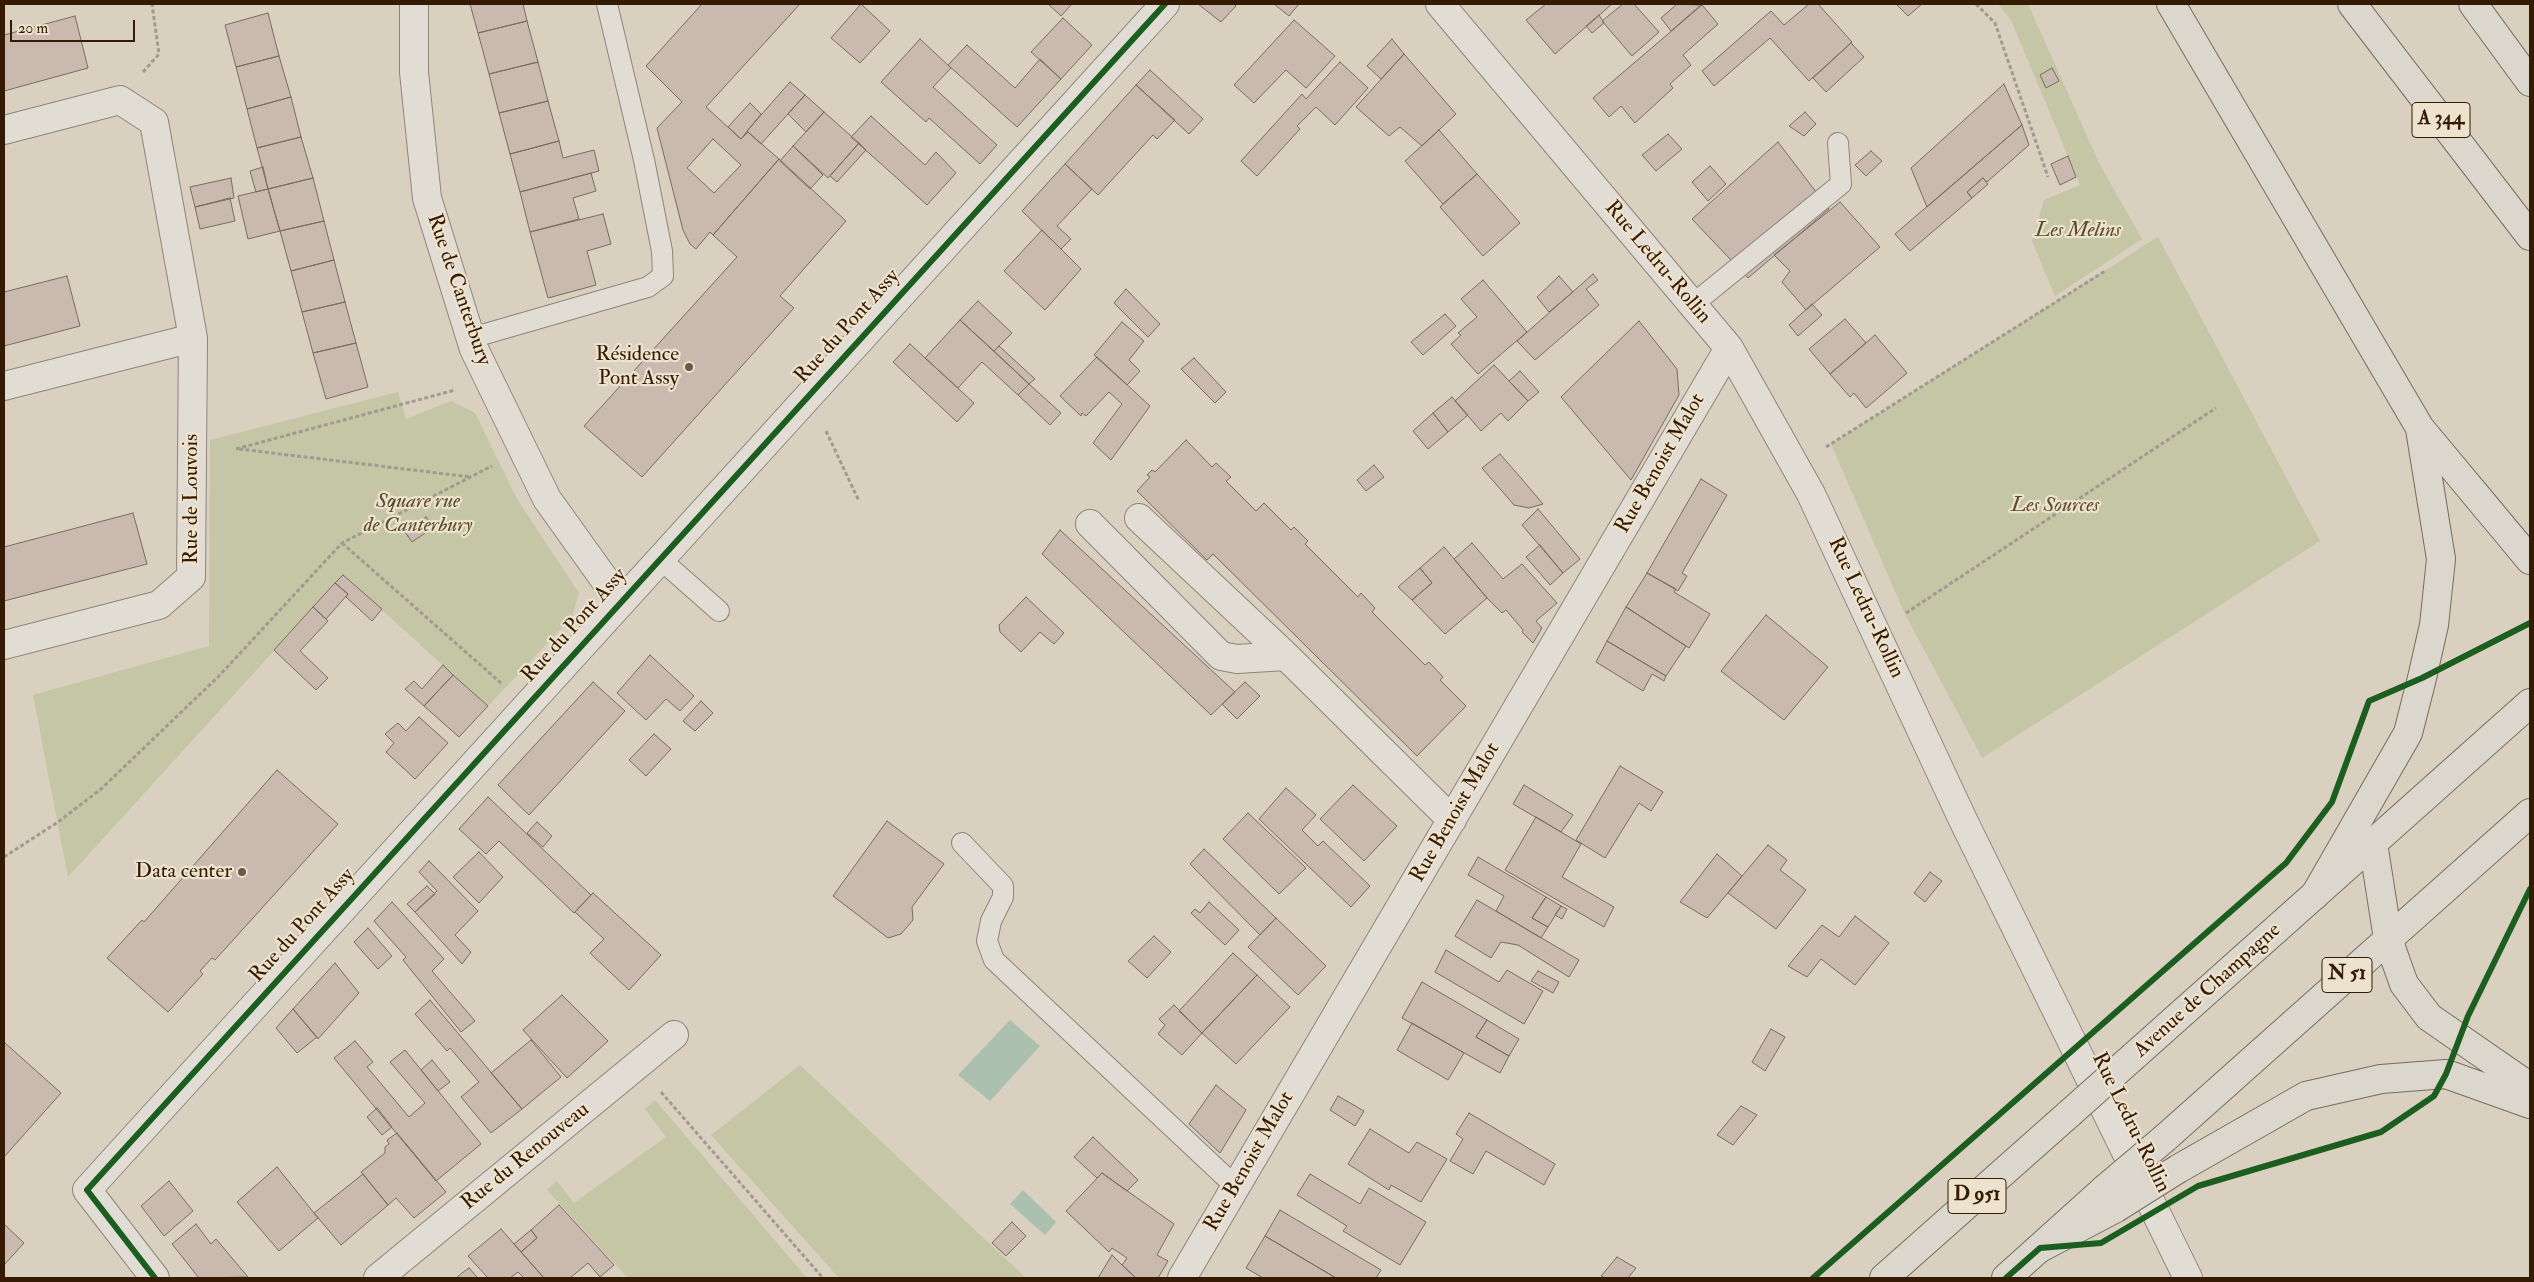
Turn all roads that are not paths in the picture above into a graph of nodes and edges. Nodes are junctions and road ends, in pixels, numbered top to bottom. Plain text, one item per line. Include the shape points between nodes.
1 (414, 4) edge
2 (606, 4) edge
3 (1165, 4) edge
4 (1440, 4) edge
5 (2171, 4) edge
6 (2352, 4) edge
7 (2473, 4) edge
8 (2530, 82) edge
9 (4, 130) edge
10 (1838, 143) dead end
11 (2530, 236) edge
12 (1692, 306) junction
13 (193, 338) junction
14 (471, 338) junction
15 (1729, 348) junction
16 (4, 386) edge
17 (2420, 428) junction
18 (1139, 518) dead end
19 (1090, 524) dead end
20 (659, 558) junction
21 (2530, 560) edge
22 (620, 601) junction
23 (719, 611) dead end
24 (4, 645) edge
25 (1286, 656) junction
26 (2530, 703) edge
27 (2530, 813) edge
28 (1452, 820) junction
29 (962, 842) dead end
30 (2372, 843) junction
31 (2315, 895) junction
32 (2388, 939) junction
33 (674, 1035) dead end
34 (2530, 1087) edge
35 (2530, 1104) edge
36 (1236, 1187) junction
37 (2111, 1198) junction
38 (155, 1278) edge
39 (378, 1278) edge
40 (1182, 1278) edge
41 (1884, 1278) edge
42 (2006, 1278) edge
43 (2188, 1278) edge

1 - 14 street, Rue de Canterbury via 414,72 427,198
2 - 14 lane via 644,160 662,250 663,276 648,287
3 - 20 street, Rue du Pont Assy
4 - 12 street, Rue Ledru-Rollin
5 - 17 main road
6 - 11 main road, A 344
7 - 8 main road
9 - 13 street, Rue de Louvois via 120,100 154,122
10 - 12 lane via 1841,184
12 - 15 street, Rue Ledru-Rollin
13 - 16 street
13 - 24 street, Rue de Louvois via 191,577 159,605
14 - 22 street, Rue de Canterbury via 547,499
15 - 28 street, Rue Benoist Malot
15 - 43 street, Rue Ledru-Rollin via 1811,494 1964,820
17 - 21 main road
17 - 31 main road via 2441,559 2434,626 2408,733
18 - 25 street
19 - 25 street via 1221,656 1237,659
20 - 22 street, Rue du Pont Assy
20 - 23 lane
22 - 38 street, Rue du Pont Assy via 87,1190
25 - 28 street
26 - 30 main road, Avenue de Champagne
27 - 32 main road, N 51
28 - 36 street, Rue Benoist Malot
29 - 36 lane via 1003,886 1003,898 991,921 987,941 994,960
30 - 31 main road, Avenue de Champagne
30 - 32 main road
31 - 41 main road, Avenue de Champagne / D 951, bridge
32 - 34 main road via 2404,984 2429,1017
32 - 37 main road, N 51, bridge via 2165,1138
33 - 39 street, Rue du Renouveau
35 - 37 main road, bridge via 2446,1074 2381,1079 2306,1096 2178,1169
36 - 40 street, Rue Benoist Malot
37 - 42 main road via 2040,1248

